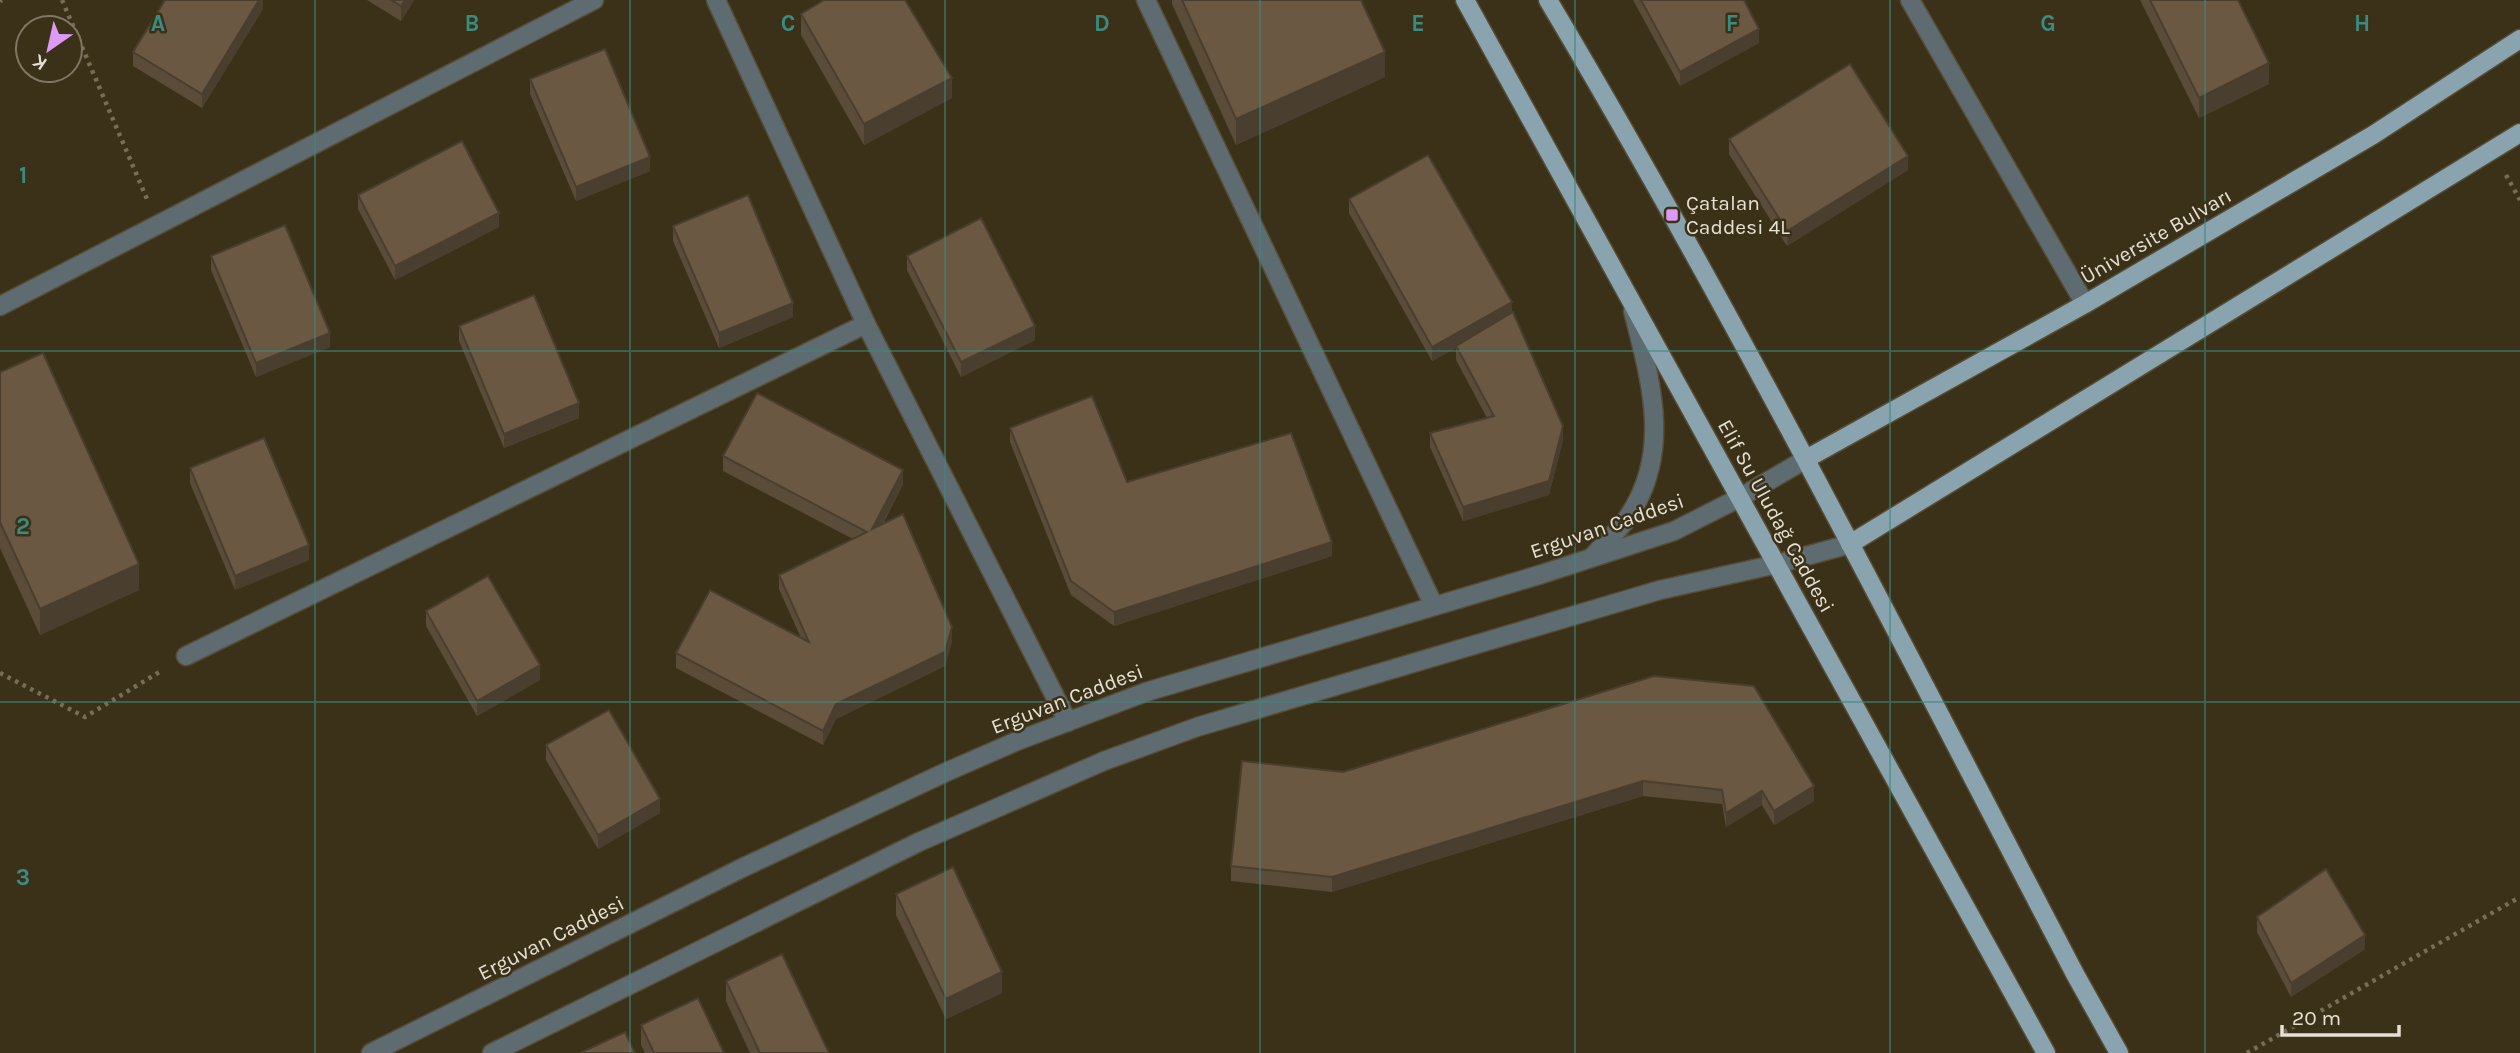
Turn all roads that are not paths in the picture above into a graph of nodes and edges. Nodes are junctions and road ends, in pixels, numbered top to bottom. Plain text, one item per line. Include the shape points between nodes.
1 (594, 0) edge
2 (716, 0) edge
3 (1146, 0) edge
4 (1465, 0) edge
5 (1548, 0) edge
6 (1910, 0) edge
7 (2520, 39) edge
8 (2520, 133) edge
9 (1631, 304) junction
10 (2085, 304) junction
11 (0, 306) edge
12 (866, 324) junction
13 (1806, 458) junction
14 (1741, 497) junction
15 (1850, 544) junction
16 (1592, 557) junction
17 (1777, 564) junction
18 (1434, 606) junction
19 (186, 656) road end
20 (1068, 722) junction
21 (371, 1053) edge
22 (492, 1053) edge
23 (2046, 1053) edge
24 (2119, 1053) edge

1 - 11 street
2 - 12 street
3 - 18 street
4 - 9 main road, Elif Su Uludağ Caddesi
5 - 13 main road
6 - 10 street
7 - 10 main road, Üniversite Bulvarı via 2373,135
8 - 15 main road
9 - 14 main road, Elif Su Uludağ Caddesi
9 - 16 street via 1656,418 1652,457 1626,520
10 - 13 main road, Üniversite Bulvarı
12 - 19 street
12 - 20 street
13 - 14 street, Erguvan Caddesi
13 - 15 main road
14 - 16 street, Erguvan Caddesi via 1674,531
14 - 17 main road, Elif Su Uludağ Caddesi
15 - 17 street
15 - 24 main road
16 - 18 street, Erguvan Caddesi
17 - 22 street via 1647,594 1197,727 1104,761 919,842
17 - 23 main road, Elif Su Uludağ Caddesi
18 - 20 street, Erguvan Caddesi via 1146,692
20 - 21 street, Erguvan Caddesi via 944,773 742,868

